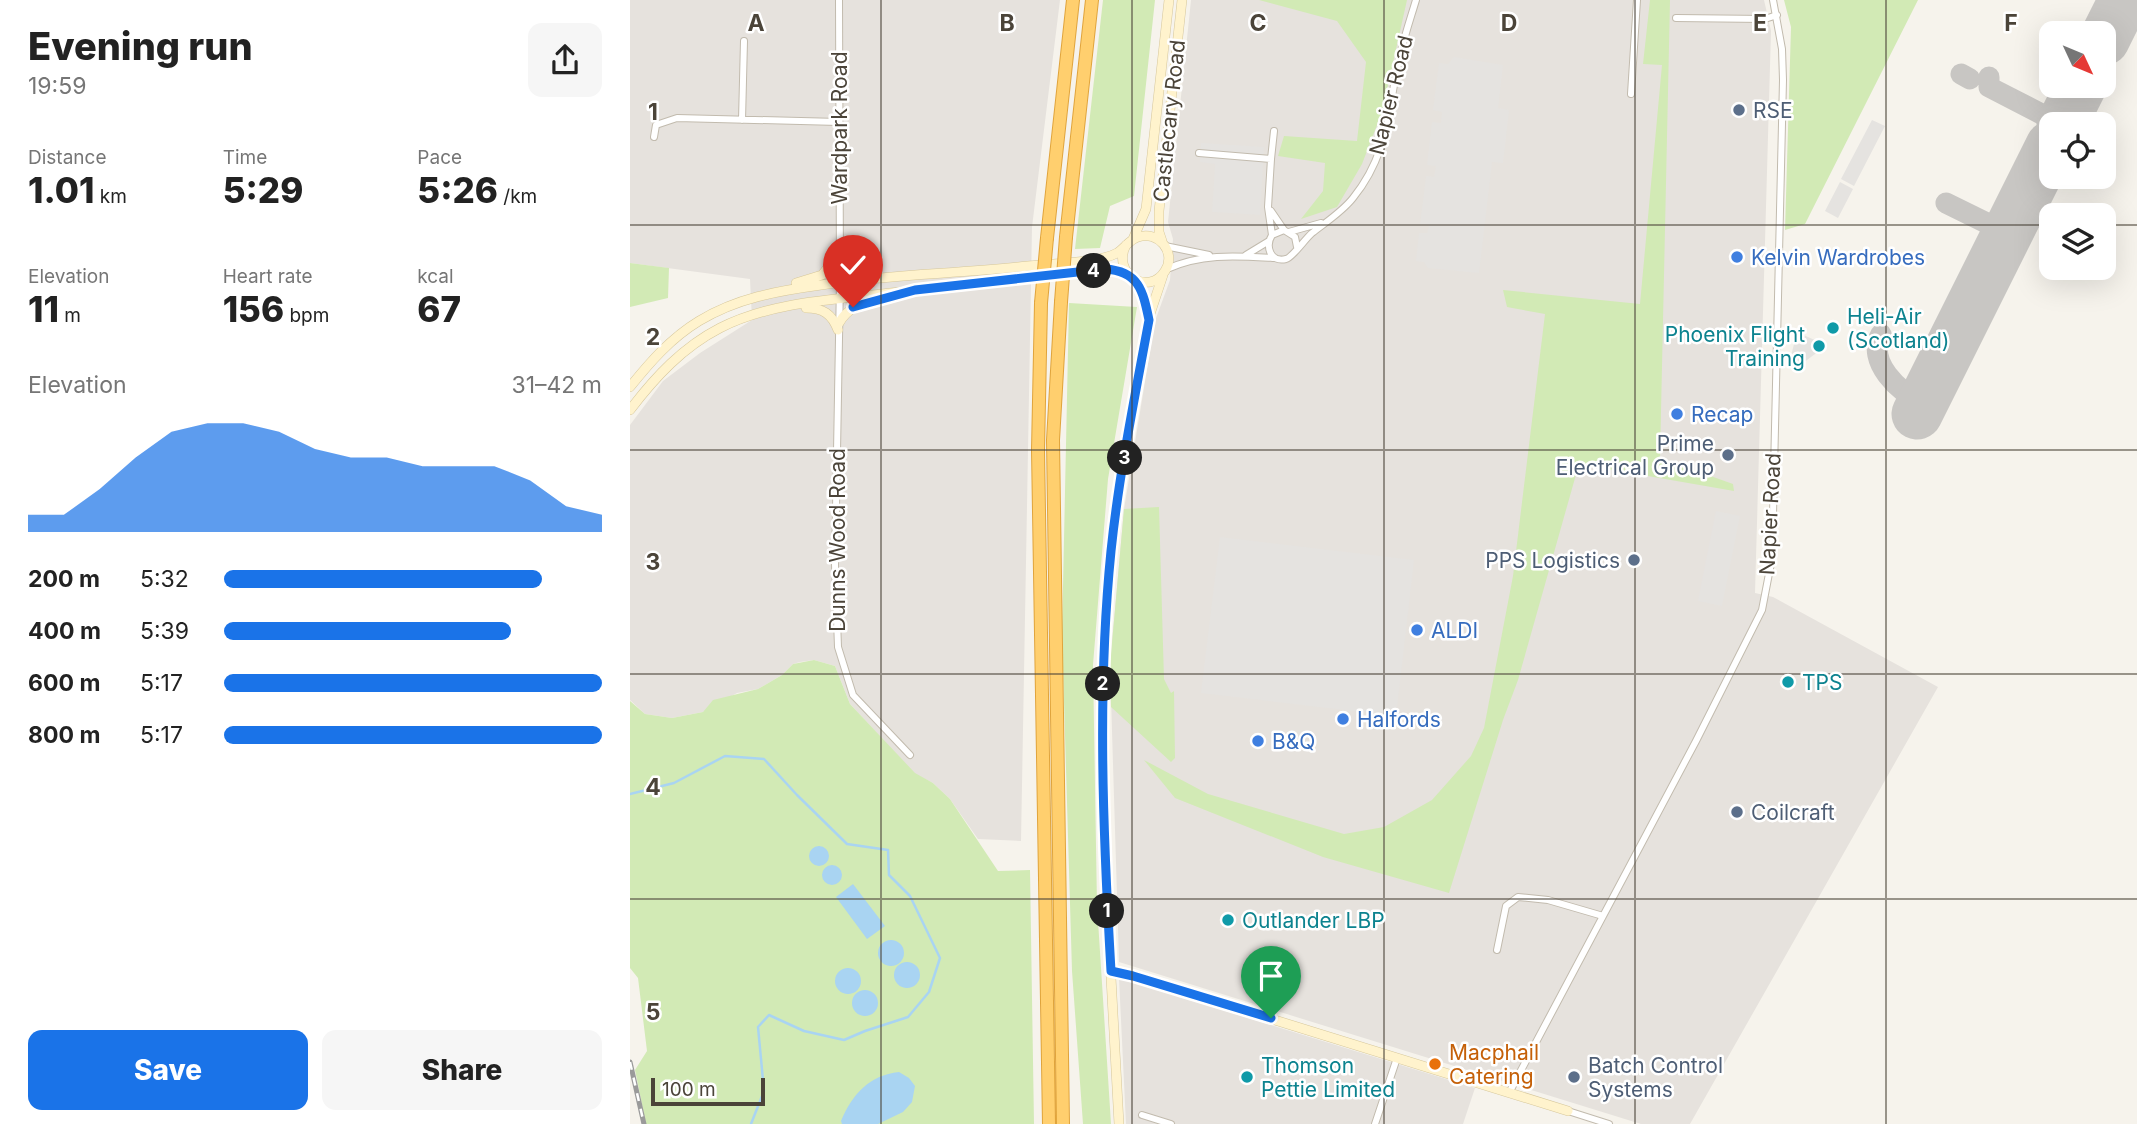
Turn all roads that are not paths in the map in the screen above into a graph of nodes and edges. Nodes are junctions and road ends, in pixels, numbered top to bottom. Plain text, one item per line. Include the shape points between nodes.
1 (838, 0) edge
2 (1073, 0) edge
3 (1091, 0) edge
4 (1169, 0) edge
5 (1182, 0) edge
6 (1416, 0) edge
7 (1637, 0) edge
8 (1773, 0) edge
9 (1777, 15) junction
10 (1676, 18) dead end
11 (744, 41) dead end
12 (1632, 94) dead end
13 (742, 120) junction
14 (839, 122) junction
15 (1274, 131) dead end
16 (654, 137) dead end
17 (1199, 153) dead end
18 (1271, 159) junction
19 (1268, 207) junction
20 (1332, 218) junction
21 (1287, 231) junction
22 (1270, 238) junction
23 (1129, 242) junction
24 (1164, 244) junction
25 (1297, 247) junction
26 (840, 248) junction
27 (1244, 255) junction
28 (1214, 256) junction
29 (1276, 258) junction
30 (1165, 272) junction
31 (904, 275) junction
32 (1131, 277) junction
33 (840, 282) junction
34 (807, 287) junction
35 (904, 291) junction
36 (768, 293) junction
37 (864, 296) junction
38 (839, 299) junction
39 (776, 309) junction
40 (1149, 320) junction
41 (839, 327) junction
42 (630, 387) edge
43 (630, 410) edge
44 (910, 755) dead end
45 (1603, 916) junction
46 (1497, 950) dead end
47 (1111, 971) junction
48 (1397, 1058) junction
49 (1509, 1093) junction
50 (1568, 1111) joint
51 (1142, 1115) dead end
52 (1049, 1124) edge
53 (1063, 1124) edge
54 (1119, 1124) edge
55 (1171, 1124) edge
56 (1376, 1124) edge
57 (1609, 1124) edge

1 - 14 street, Wardpark Road
2 - 52 highway, bridge via 1041,303 1038,450
3 - 53 highway, bridge via 1066,237 1053,440
4 - 23 street, Castlecary Road via 1146,209
5 - 24 street, Castlecary Road via 1159,211
6 - 20 street, Napier Road via 1400,52 1381,150 1357,192
7 - 12 street
8 - 9 street, Napier Road
9 - 10 street via 1765,19
9 - 45 street, Napier Road via 1783,80 1772,558 1762,610
11 - 13 street
13 - 14 street
13 - 16 street via 677,118 656,125
14 - 26 street, Wardpark Road
15 - 18 street
17 - 18 street
18 - 19 street
19 - 21 street
19 - 22 street
20 - 21 street, Napier Road
20 - 25 street, Napier Road
21 - 22 street
21 - 25 street via 1295,237
22 - 27 street
22 - 29 street via 1269,251
23 - 24 street via 1147,235
23 - 31 street via 1114,255 1097,259
23 - 32 street via 1122,261
24 - 28 street
24 - 30 street via 1169,259
25 - 29 street via 1289,258
26 - 31 street via 865,272
26 - 33 street, Wardpark Road
26 - 36 street via 822,275
27 - 28 street
27 - 29 street
28 - 30 street via 1187,260
30 - 32 street via 1152,281
30 - 40 street
31 - 33 street
32 - 35 street via 1105,269
32 - 40 street via 1144,298
33 - 34 street
33 - 37 street
33 - 38 street, Wardpark Road
34 - 36 street
34 - 38 street via 831,292
35 - 37 street
35 - 41 street via 853,307
36 - 42 street via 699,322 670,343
37 - 38 street
38 - 39 street
38 - 41 street, Dunns Wood Road
39 - 41 street via 816,308
39 - 43 street via 720,328 687,349 657,375
40 - 47 street via 1111,549 1105,627 1106,886
41 - 44 street, Dunns Wood Road via 838,647 853,695
45 - 46 street via 1548,900 1518,897 1506,906
45 - 49 street, Napier Road
47 - 48 street
47 - 54 street
48 - 49 street
48 - 56 street
49 - 50 street
50 - 57 street
51 - 55 street

